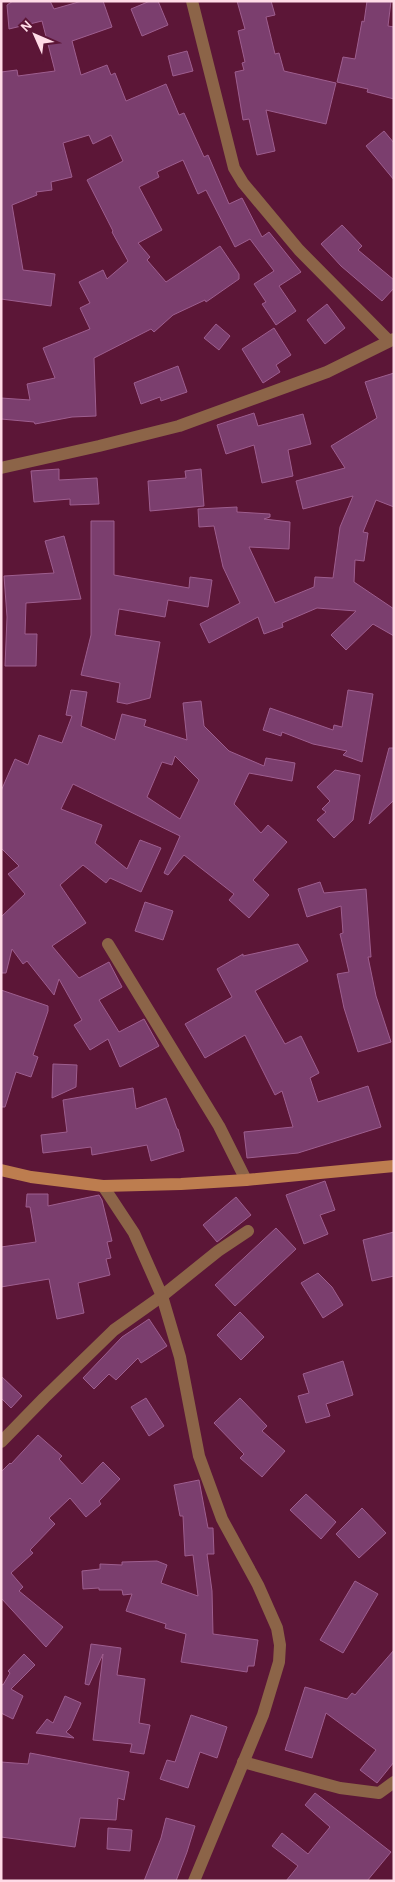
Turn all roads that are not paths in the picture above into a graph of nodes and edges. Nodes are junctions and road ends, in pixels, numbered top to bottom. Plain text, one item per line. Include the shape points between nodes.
1 (192, 1) edge
2 (392, 340) edge
3 (1, 468) edge
4 (108, 944) dead end
5 (394, 1166) edge
6 (1, 1170) edge
7 (246, 1180) junction
8 (104, 1186) junction
9 (248, 1231) dead end
10 (162, 1296) junction
11 (1, 1442) edge
12 (243, 1762) junction
13 (394, 1782) edge
14 (194, 1881) edge

1 - 2 street via 234,168 242,183 299,250
2 - 3 street via 326,372 179,426
4 - 7 street via 219,1126
5 - 7 main road
6 - 8 main road
7 - 8 main road
8 - 10 street via 134,1233
9 - 10 street
10 - 11 street via 114,1330
10 - 12 street via 180,1357 199,1456 222,1519 258,1585 280,1645 279,1662 263,1715
12 - 13 street via 340,1788 370,1792 379,1793
12 - 14 street

